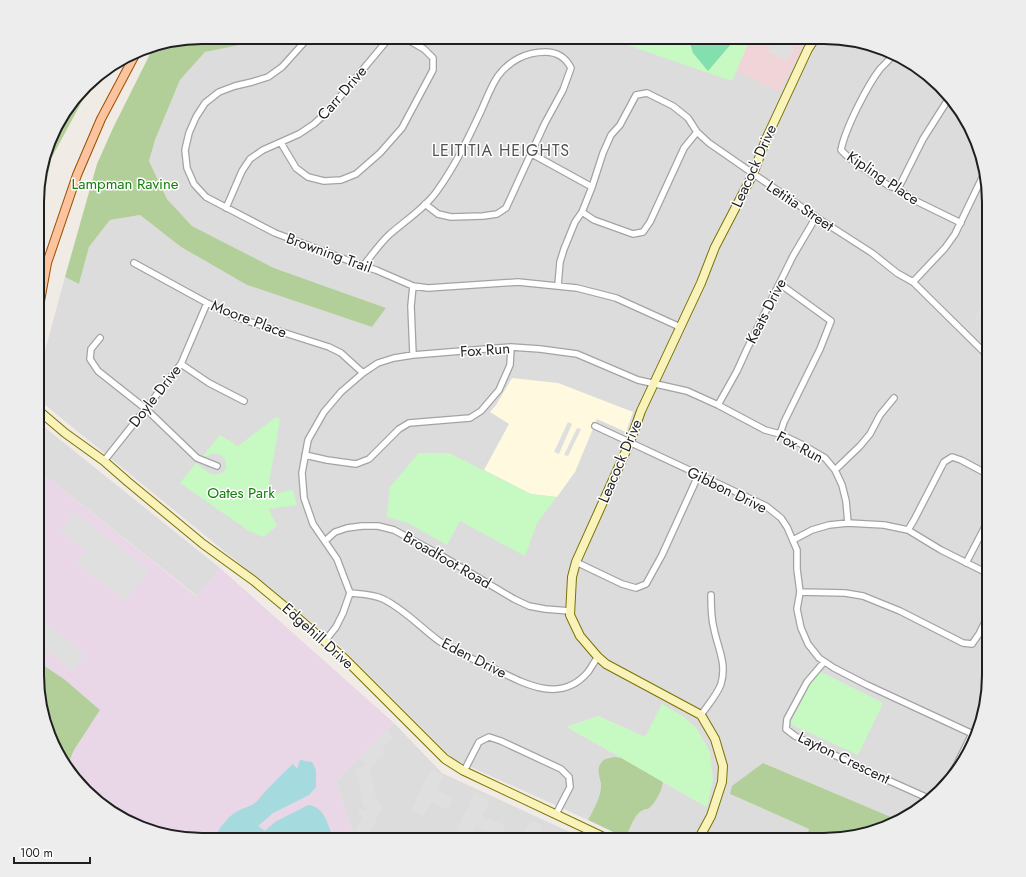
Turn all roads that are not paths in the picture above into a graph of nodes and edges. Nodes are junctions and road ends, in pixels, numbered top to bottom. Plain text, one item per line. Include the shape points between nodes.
1 (302, 44) edge
2 (384, 44) edge
3 (415, 44) edge
4 (811, 44) edge
5 (890, 58) edge
6 (132, 60) edge
7 (946, 102) edge
8 (697, 132) junction
9 (281, 143) junction
10 (532, 154) junction
11 (753, 174) junction
12 (981, 180) edge
13 (592, 187) junction
14 (898, 189) junction
15 (425, 204) junction
16 (226, 208) junction
17 (582, 212) junction
18 (816, 217) junction
19 (961, 223) junction
20 (134, 263) dead end
21 (363, 266) junction
22 (44, 279) edge
23 (913, 282) junction
24 (780, 284) junction
25 (558, 285) junction
26 (413, 286) junction
27 (207, 303) junction
28 (680, 327) junction
29 (100, 338) dead end
30 (511, 347) junction
31 (982, 350) edge
32 (413, 355) junction
33 (181, 364) junction
34 (364, 373) junction
35 (654, 384) junction
36 (894, 398) dead end
37 (244, 401) dead end
38 (718, 405) junction
39 (146, 409) junction
40 (44, 415) edge
41 (595, 426) dead end
42 (780, 434) junction
43 (630, 442) junction
44 (305, 455) junction
45 (104, 460) junction
46 (218, 466) dead end
47 (836, 470) junction
48 (982, 471) edge
49 (698, 476) junction
50 (848, 523) junction
51 (908, 530) junction
52 (982, 532) edge
53 (793, 540) junction
54 (325, 541) junction
55 (576, 562) junction
56 (966, 563) junction
57 (982, 571) edge
58 (800, 592) junction
59 (350, 593) junction
60 (711, 595) dead end
61 (570, 611) junction
62 (982, 628) edge
63 (325, 642) junction
64 (598, 657) junction
65 (824, 662) junction
66 (701, 716) junction
67 (971, 733) edge
68 (464, 771) junction
69 (925, 797) edge
70 (556, 814) junction
71 (595, 833) edge
72 (702, 833) edge

1 - 16 street, Browning Trail via 282,67 268,77 219,92 205,103 196,117 186,146 187,168 194,184 206,196
2 - 9 street, Carr Drive via 329,110 304,131
3 - 9 street via 433,58 433,70 402,128 380,153 356,174 341,180 324,181 308,177 296,168
4 - 11 street, Leacock Drive via 767,137
5 - 14 street, Kipling Place via 879,70 862,99 843,138 841,150 889,186
6 - 22 main road via 101,119 77,175 47,263
7 - 14 street via 923,139
8 - 11 street, Letitia Street
8 - 13 street, Letitia Street via 688,118 673,106 647,93 636,95 620,125 611,135
8 - 17 street via 684,148 643,232 633,234 594,220
9 - 16 street, Carr Drive via 263,150 250,159
10 - 13 street
10 - 15 street via 506,208 497,214 451,217 438,214
10 - 15 street via 571,68 566,59 548,52 525,55 510,63 498,77 459,157
11 - 18 street, Letitia Street
11 - 28 street, Leacock Drive via 715,247
12 - 19 street
13 - 17 street, Letitia Street
14 - 19 street, Kipling Place via 914,200
15 - 21 street via 379,246
16 - 21 street, Browning Trail via 275,233
17 - 25 street, Letitia Street via 564,249
18 - 23 street, Letitia Street
18 - 24 street, Keats Drive
19 - 23 street via 946,248
20 - 27 street, Moore Place
21 - 26 street, Browning Trail
23 - 31 street, Letitia Street
24 - 38 street, Keats Drive
24 - 42 street via 831,321
25 - 26 street, Browning Trail via 518,282 428,288
25 - 28 street, Browning Trail via 616,298
26 - 32 street
27 - 33 street, Doyle Drive
27 - 34 street, Moore Place via 238,318 329,347 341,353
28 - 35 street, Leacock Drive
29 - 39 street via 91,349 90,359 98,371
30 - 32 street, Fox Run
30 - 35 street, Fox Run via 576,354 638,380
30 - 44 street via 510,365 499,390 481,411 470,418 410,423 399,429 369,459 356,464
32 - 34 street, Fox Run via 378,363
33 - 37 street via 209,383
33 - 39 street, Doyle Drive
34 - 44 street, Fox Run via 341,392 324,412 308,440
35 - 38 street, Fox Run via 687,392
35 - 43 street, Leacock Drive
36 - 47 street via 880,415 870,434
38 - 42 street, Fox Run via 765,430
39 - 45 street, Doyle Drive
39 - 46 street via 197,458
40 - 45 street, Edgehill Drive
41 - 43 street, Gibbon Drive
42 - 47 street, Fox Run via 825,458
43 - 49 street, Gibbon Drive
43 - 55 street, Leacock Drive
44 - 54 street, Fox Run via 302,473 304,498 313,524
45 - 63 street, Edgehill Drive
47 - 50 street, Fox Run via 846,501
48 - 51 street via 952,457 944,462
49 - 53 street, Gibbon Drive via 766,506 781,518
49 - 55 street via 646,584 636,588 622,584
50 - 51 street via 884,525
50 - 53 street via 812,530
51 - 56 street
52 - 56 street
53 - 58 street, Gibbon Drive via 797,550
54 - 59 street, Fox Run via 338,558
54 - 61 street, Broadfoot Road via 335,532 347,528 378,526 394,530 514,599 530,606
55 - 61 street, Leacock Drive via 572,577
56 - 57 street
58 - 62 street via 863,596 900,611 963,643 972,644
58 - 65 street, Gibbon Drive via 797,609 801,628 808,644
59 - 63 street via 336,627
59 - 64 street, Eden Drive via 382,598 406,613 452,649 529,686 563,688 577,682
60 - 66 street via 711,613 723,660 723,672 720,686
61 - 64 street, Leacock Drive via 580,636
63 - 68 street, Edgehill Drive via 445,759
64 - 66 street, Leacock Drive via 606,664
65 - 67 street, Gibbon Drive
65 - 69 street, Layton Crescent via 807,682 787,718 786,729 795,736
66 - 72 street, Leacock Drive via 715,739 723,766 722,782 711,816
68 - 70 street, Edgehill Drive
68 - 70 street via 479,742 489,737 561,769 569,777 570,788
70 - 71 street, Edgehill Drive

